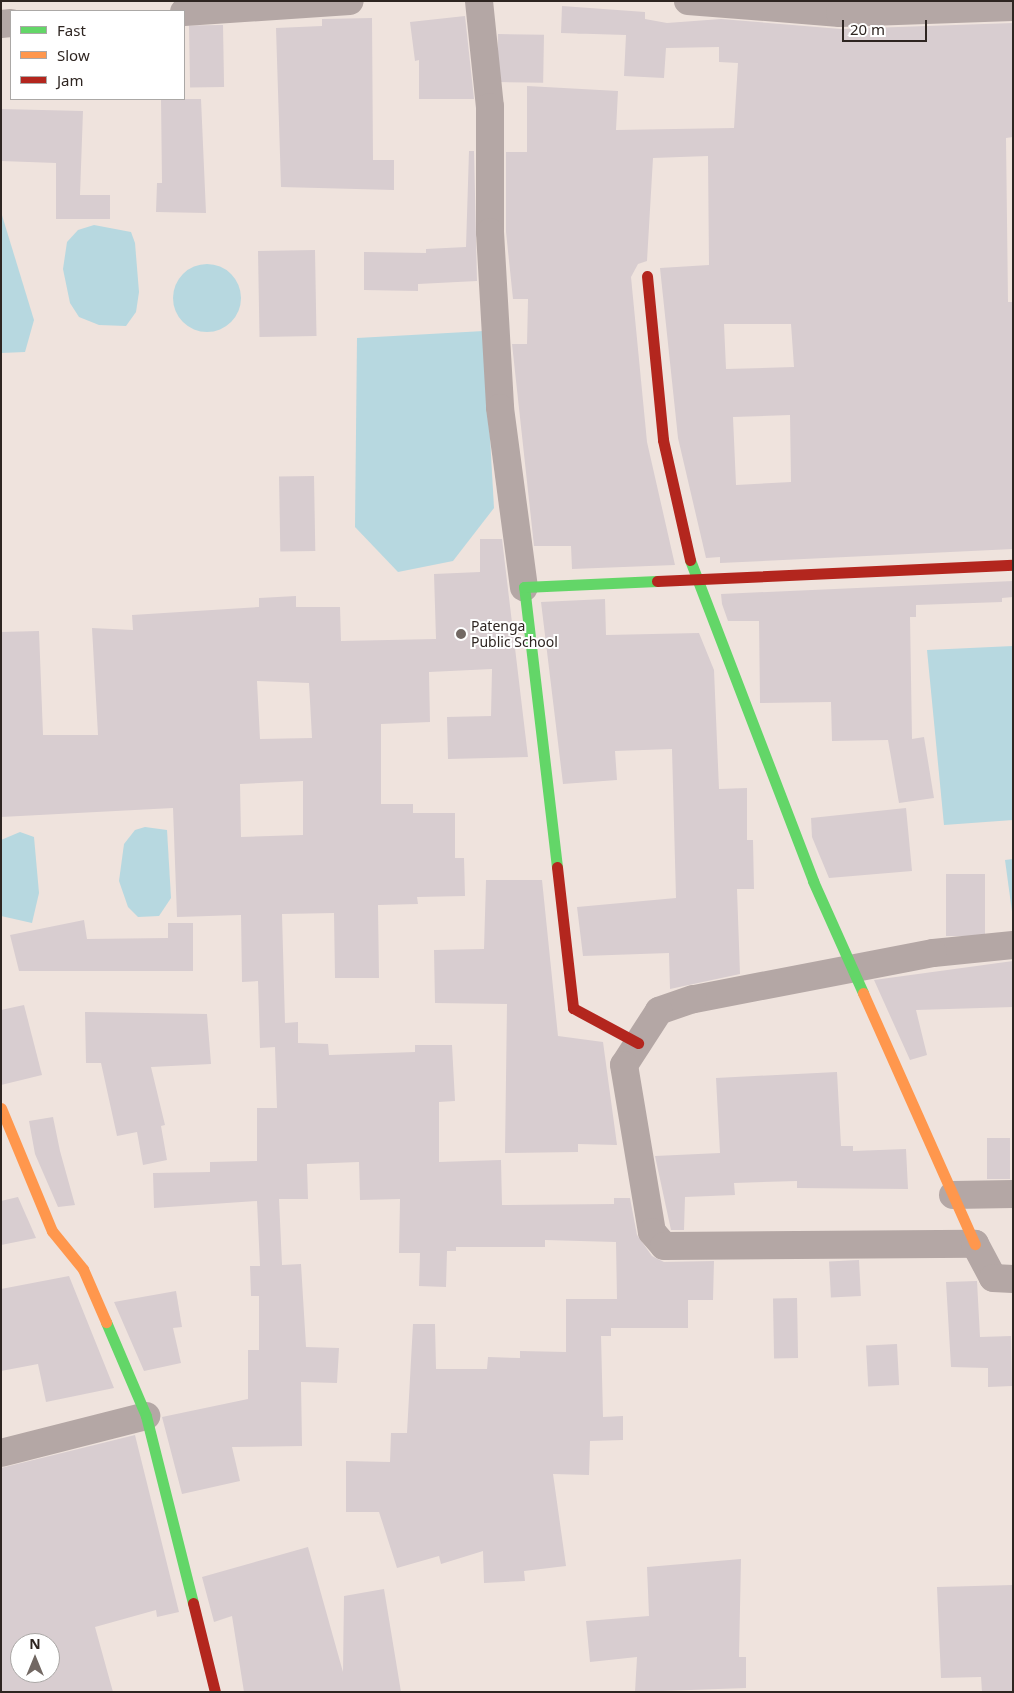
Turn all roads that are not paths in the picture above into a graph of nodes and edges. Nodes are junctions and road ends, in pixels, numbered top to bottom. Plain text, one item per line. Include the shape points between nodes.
1 (350, 1) edge
2 (478, 1) edge
3 (688, 1) edge
4 (1013, 7) edge
5 (185, 12) edge
6 (648, 276) dead end
7 (1013, 565) edge
8 (694, 577) junction
9 (524, 587) junction
10 (1013, 945) edge
11 (852, 969) junction
12 (638, 1043) junction
13 (1, 1108) edge
14 (1013, 1194) edge
15 (953, 1195) junction
16 (975, 1244) junction
17 (1013, 1279) edge
18 (146, 1416) junction
19 (1, 1453) edge
20 (215, 1692) edge

1 - 5 street
2 - 9 street via 490,107 490,232 500,408
3 - 4 street via 840,13
6 - 8 street via 663,440
7 - 8 street
8 - 9 street
8 - 11 street via 813,881
9 - 12 street via 573,1008
10 - 11 street via 933,953
11 - 12 street via 693,999 659,1011
11 - 15 street
12 - 16 street via 624,1065 652,1232 664,1246
13 - 18 street via 32,1190 52,1231 83,1269
14 - 15 street
15 - 16 street
16 - 17 street via 993,1278
18 - 19 street
18 - 20 street

